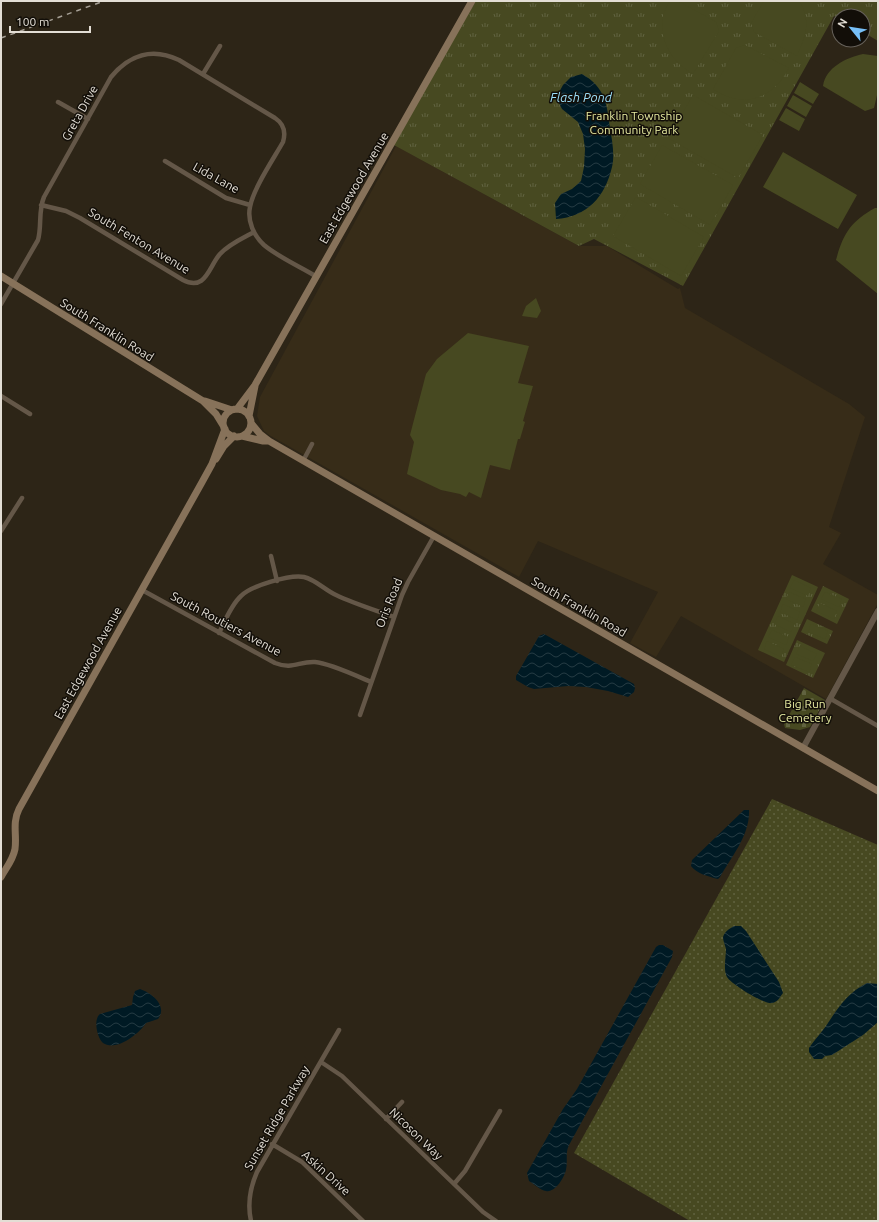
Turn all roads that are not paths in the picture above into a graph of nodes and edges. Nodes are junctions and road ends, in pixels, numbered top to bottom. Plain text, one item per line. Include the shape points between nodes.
1 (472, 1) edge
2 (220, 46) dead end
3 (203, 74) junction
4 (58, 102) dead end
5 (88, 119) junction
6 (165, 161) dead end
7 (41, 205) junction
8 (250, 205) junction
9 (254, 232) junction
10 (1, 276) edge
11 (317, 276) junction
12 (13, 284) junction
13 (1, 304) edge
14 (255, 385) junction
15 (1, 396) edge
16 (203, 401) junction
17 (234, 410) junction
18 (30, 414) dead end
19 (250, 419) junction
20 (225, 428) junction
21 (238, 436) junction
22 (269, 441) junction
23 (312, 444) dead end
24 (303, 460) junction
25 (212, 464) junction
26 (22, 498) dead end
27 (1, 531) edge
28 (434, 536) junction
29 (271, 556) dead end
30 (277, 581) junction
31 (142, 590) junction
32 (878, 611) edge
33 (394, 617) junction
34 (219, 633) junction
35 (371, 682) junction
36 (831, 699) junction
37 (360, 715) dead end
38 (878, 726) edge
39 (803, 748) junction
40 (878, 791) edge
41 (1, 877) edge
42 (339, 1030) dead end
43 (321, 1062) junction
44 (402, 1102) dead end
45 (500, 1111) dead end
46 (386, 1119) junction
47 (272, 1144) junction
48 (454, 1184) junction
49 (251, 1221) edge
50 (363, 1221) edge
51 (496, 1221) edge

1 - 11 main road, East Edgewood Avenue
2 - 3 street
3 - 5 street, Greta Drive via 165,55 148,54 134,58 115,73
3 - 8 street, Greta Drive via 275,118 283,127 284,142
4 - 5 street
5 - 7 street, Greta Drive
6 - 8 street, Lida Lane via 228,199
7 - 9 street, South Fenton Avenue via 74,214 190,283 202,281 220,255
7 - 12 street, Greta Drive via 38,240
8 - 9 street, Lida Lane
9 - 11 street, Lida Lane via 267,248
10 - 12 main road, South Franklin Road
11 - 14 main road, East Edgewood Avenue
12 - 13 street, Greta Drive
12 - 16 main road, South Franklin Road
14 - 17 main road
14 - 19 main road
15 - 18 street
16 - 17 main road, South Franklin Road
16 - 20 main road, South Franklin Road
17 - 19 main road via 244,411
17 - 20 main road via 225,417
19 - 21 main road via 248,432
19 - 22 main road, South Franklin Road via 260,434
20 - 21 main road via 228,433
20 - 25 main road
21 - 22 main road, South Franklin Road
21 - 25 main road via 224,446
22 - 24 main road, South Franklin Road
23 - 24 street
24 - 28 main road, South Franklin Road
25 - 31 main road, East Edgewood Avenue
26 - 27 street
28 - 33 street, Oris Road via 408,582
28 - 39 main road, South Franklin Road
29 - 30 street
30 - 33 street via 305,577 338,596
30 - 34 street via 251,588 241,596
31 - 34 street, South Routiers Avenue
31 - 41 main road, East Edgewood Avenue via 18,809 14,850
32 - 36 street
33 - 35 street, Oris Road
34 - 35 street, South Routiers Avenue via 277,664 292,666 307,662 320,663
35 - 37 street, Oris Road
36 - 38 street
36 - 39 street
39 - 40 main road, South Franklin Road
42 - 43 street, Sunset Ridge Parkway
43 - 46 street, Nicoson Way via 342,1076
43 - 47 street, Sunset Ridge Parkway
44 - 46 street
45 - 48 street via 466,1171
46 - 48 street, Nicoson Way
47 - 49 street, Sunset Ridge Parkway via 250,1191
47 - 50 street, Askin Drive via 302,1162
48 - 51 street, Nicoson Way

